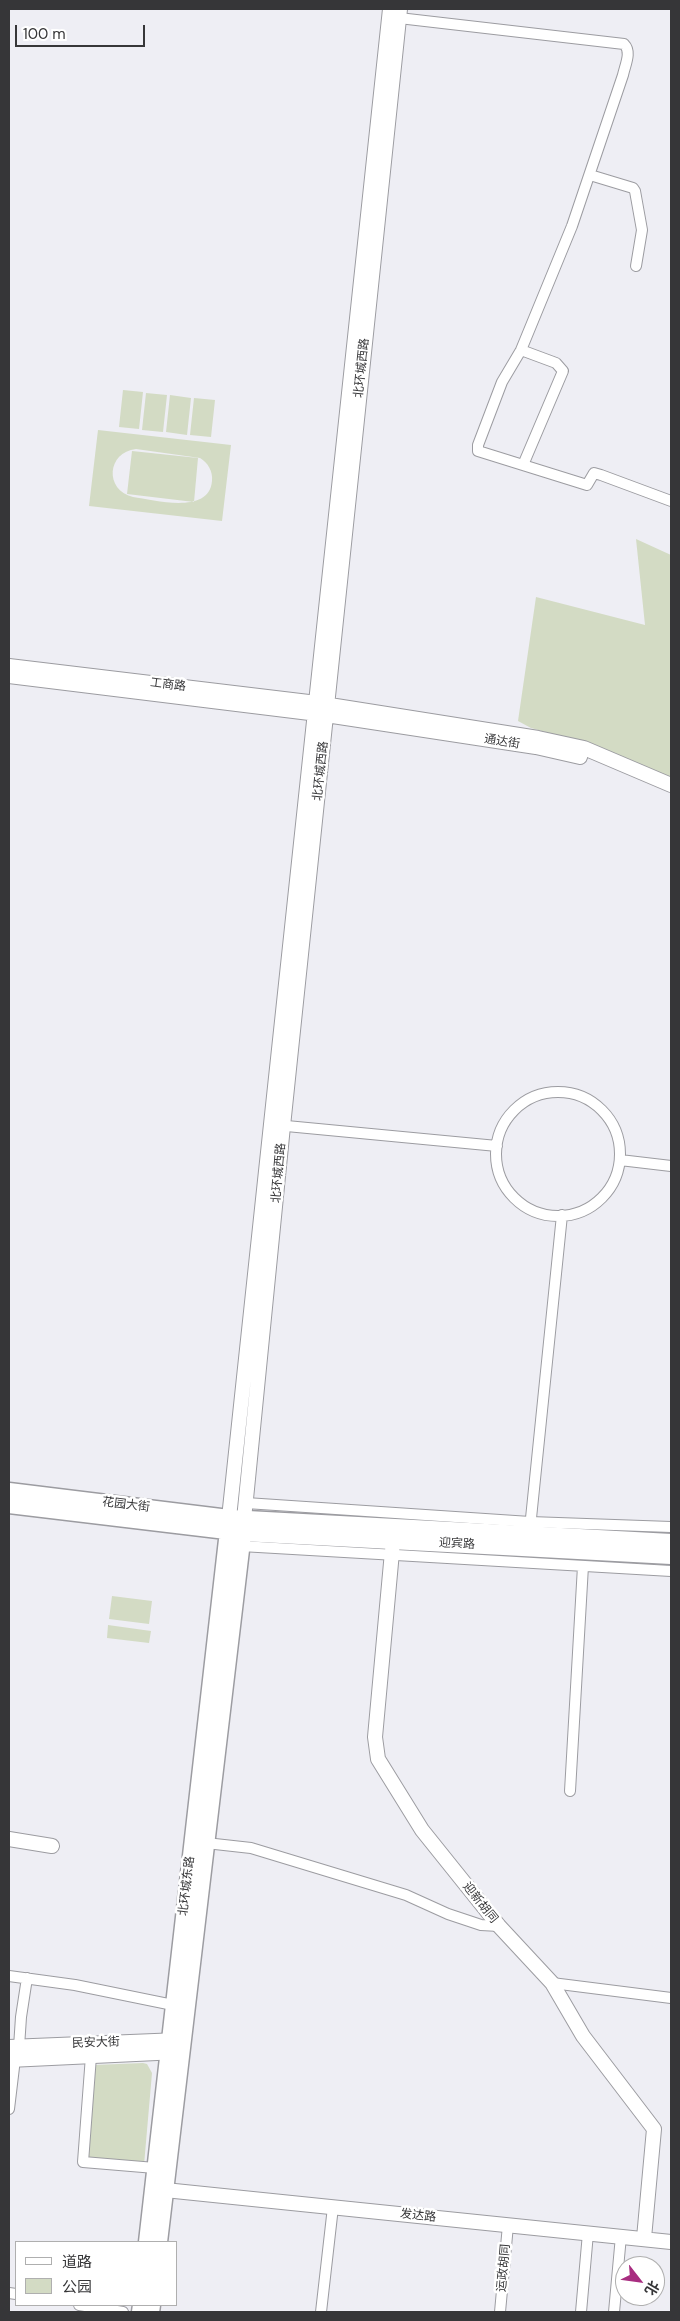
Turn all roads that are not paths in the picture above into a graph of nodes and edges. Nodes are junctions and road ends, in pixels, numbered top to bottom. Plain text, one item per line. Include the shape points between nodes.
1 (396, 12) edge
2 (590, 175) junction
3 (636, 266) dead end
4 (521, 350) junction
5 (523, 465) junction
6 (671, 500) edge
7 (9, 666) edge
8 (9, 676) edge
9 (321, 709) junction
10 (671, 785) edge
11 (671, 795) edge
12 (277, 1125) junction
13 (497, 1146) junction
14 (620, 1160) junction
15 (671, 1166) edge
16 (562, 1215) junction
17 (9, 1491) edge
18 (9, 1504) edge
19 (238, 1525) junction
20 (671, 1527) edge
21 (529, 1535) junction
22 (671, 1542) edge
23 (392, 1548) junction
24 (671, 1556) edge
25 (578, 1560) junction
26 (671, 1570) edge
27 (570, 1791) dead end
28 (9, 1839) edge
29 (206, 1843) junction
30 (52, 1846) dead end
31 (499, 1926) junction
32 (9, 1976) edge
33 (27, 1978) junction
34 (552, 1983) junction
35 (671, 1998) edge
36 (173, 2005) junction
37 (175, 2046) junction
38 (13, 2053) edge
39 (91, 2056) junction
40 (9, 2109) edge
41 (155, 2168) junction
42 (165, 2190) junction
43 (332, 2207) junction
44 (508, 2225) junction
45 (588, 2233) junction
46 (621, 2236) junction
47 (644, 2238) junction
48 (147, 2241) edge
49 (159, 2241) edge
50 (671, 2242) edge
51 (85, 2306) edge
52 (123, 2312) edge
53 (321, 2312) edge
54 (500, 2312) edge
55 (581, 2312) edge
56 (614, 2312) edge

1 - 2 street via 624,44 628,54 623,75
1 - 9 main road, 北环城西路
2 - 3 street via 633,188 642,230
2 - 4 street
4 - 5 street via 556,363 563,372
4 - 5 street via 502,382 478,451
5 - 6 street via 587,484 594,473
7 - 9 main road, 工商路
8 - 9 main road, 工商路
9 - 10 main road, 通达街 via 560,742 591,751
9 - 11 main road, 通达街 via 580,757
9 - 12 main road, 北环城西路
12 - 13 street
12 - 19 main road, 北环城西路
12 - 19 main road, 北环城西路
13 - 14 street via 503,1126 516,1108 534,1097 555,1092 576,1095 595,1104 603,1112 618,1139
13 - 16 street via 497,1166 504,1184 516,1200 532,1210 551,1216
14 - 15 street
14 - 16 street via 615,1180 604,1196 589,1208
16 - 21 street
17 - 19 main road, 花园大街
18 - 19 main road, 花园大街
19 - 21 main road, 迎宾路
19 - 23 main road, 迎宾路
19 - 29 main road, 北环城东路
19 - 36 main road, 北环城东路
20 - 21 street
21 - 22 main road, 迎宾路
21 - 23 main road, 迎宾路
21 - 25 main road, 迎宾路
23 - 25 street
23 - 31 main road, 迎新胡同 via 375,1737 378,1759 422,1830
24 - 25 main road, 迎宾路
25 - 26 street
25 - 27 street
28 - 30 main road
29 - 31 street via 251,1848 406,1895 481,1925
29 - 37 main road, 北环城东路
31 - 34 main road, 迎新胡同
32 - 33 street
33 - 36 street
33 - 38 street
34 - 35 street
34 - 47 main road, 迎新胡同 via 583,2036 654,2129
36 - 37 main road, 北环城东路
37 - 38 main road, 民安大街
37 - 39 main road, 民安大街
37 - 41 main road, 北环城东路
37 - 42 main road, 北环城东路
38 - 39 main road, 民安大街
38 - 40 street
39 - 41 street via 83,2162
41 - 48 main road, 北环城东路
42 - 43 main road, 发达路
42 - 49 main road, 北环城东路
43 - 44 main road, 发达路
43 - 53 street
44 - 45 main road, 发达路
44 - 54 street, 运政胡同
45 - 46 main road, 发达路
45 - 55 street
46 - 47 main road, 发达路
46 - 56 street
47 - 50 main road, 发达路
51 - 52 street

